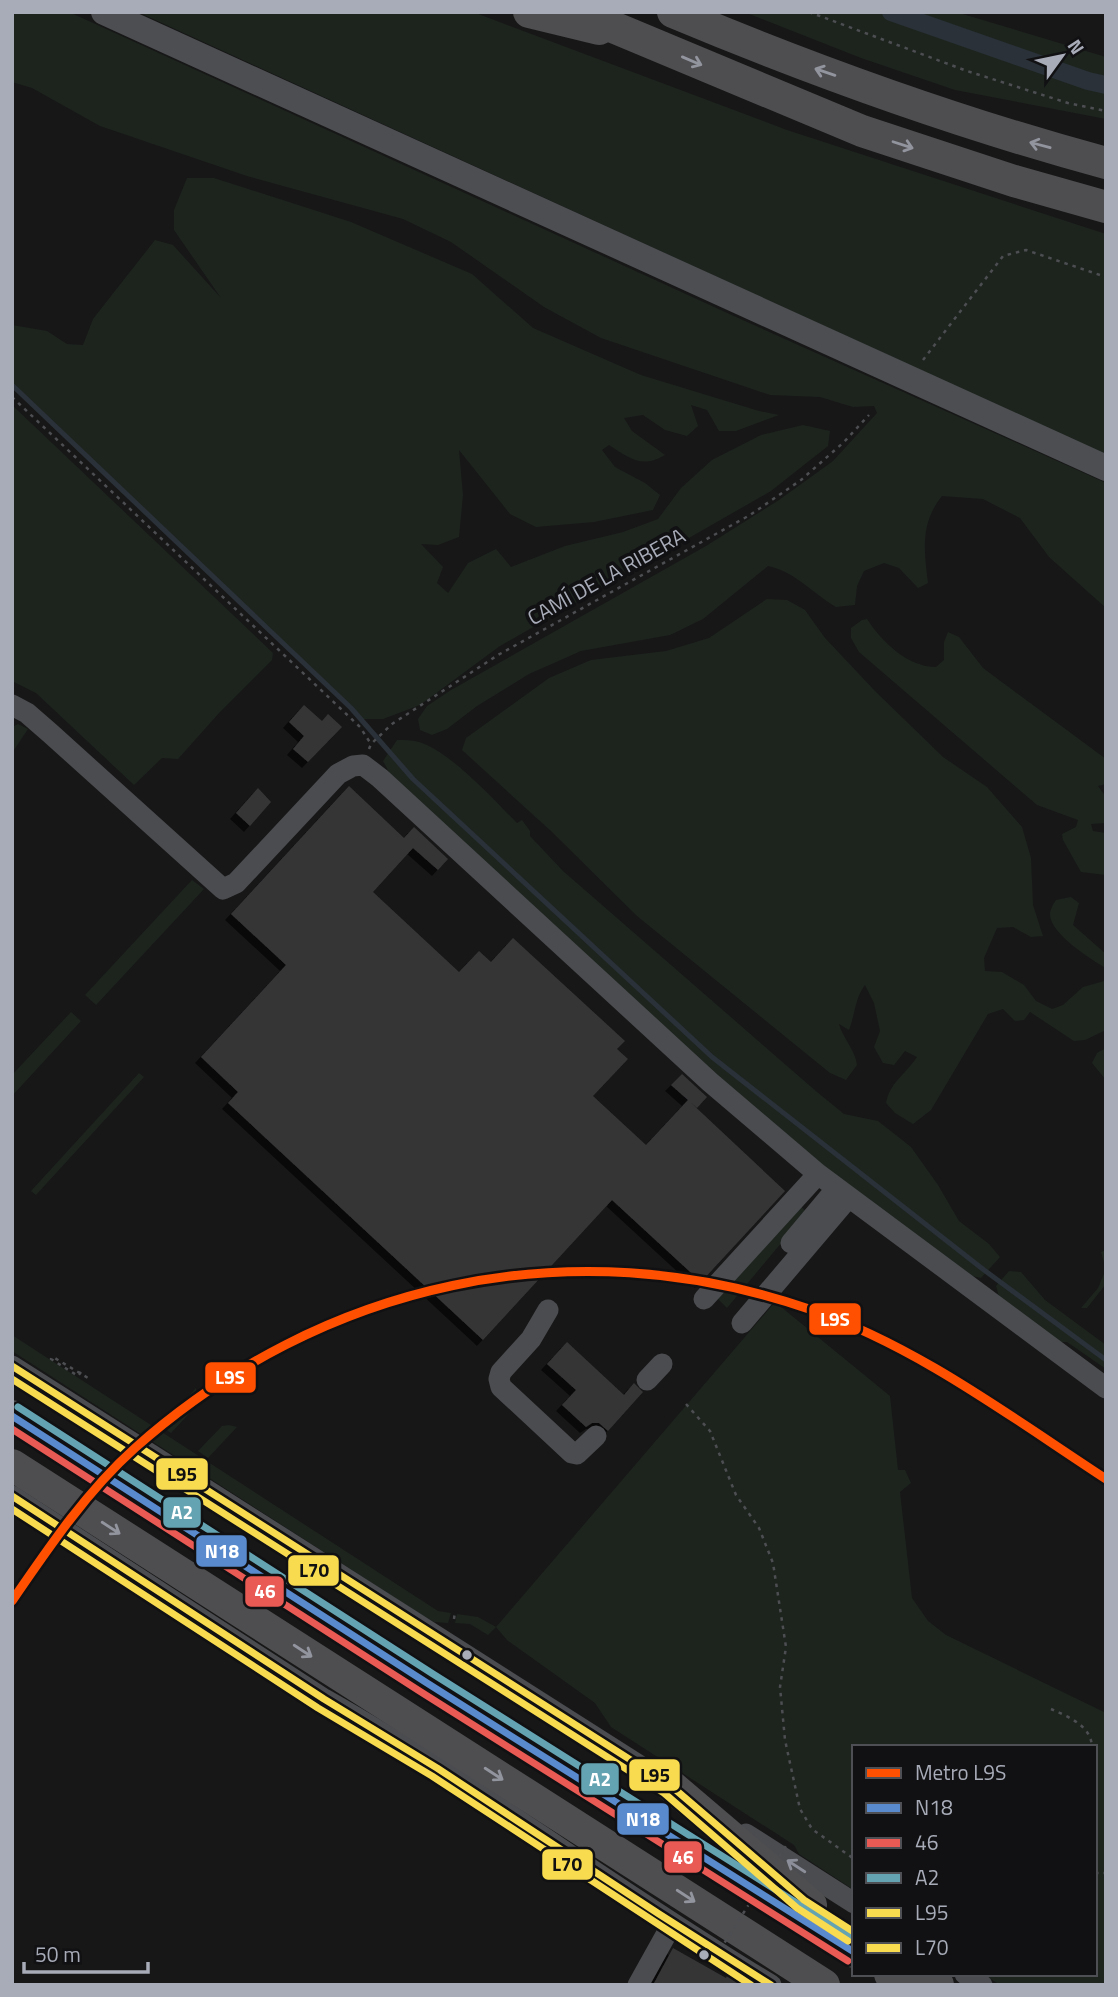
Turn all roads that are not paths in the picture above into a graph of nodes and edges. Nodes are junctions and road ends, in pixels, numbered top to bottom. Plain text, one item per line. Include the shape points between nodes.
1 (104, 12) edge
2 (529, 12) edge
3 (577, 12) edge
4 (673, 12) edge
5 (696, 12) edge
6 (629, 35) junction
7 (778, 56) junction
8 (1106, 163) edge
9 (1106, 207) edge
10 (1106, 468) edge
11 (17, 712) edge
12 (818, 1174) junction
13 (843, 1192) junction
14 (704, 1299) dead end
15 (548, 1310) dead end
16 (738, 1319) dead end
17 (662, 1364) dead end
18 (12, 1366) edge
19 (647, 1380) dead end
20 (1106, 1388) edge
21 (12, 1416) edge
22 (596, 1436) dead end
23 (12, 1465) edge
24 (12, 1496) edge
25 (670, 1785) junction
26 (852, 1902) edge
27 (672, 1924) junction
28 (852, 1931) edge
29 (852, 1951) edge
30 (638, 1985) edge
31 (771, 1985) edge
32 (824, 1985) edge

1 - 10 main road
2 - 6 highway
3 - 6 highway
4 - 7 highway
5 - 7 highway
6 -> 9 highway via 862,131
8 -> 7 highway via 1027,142
11 - 12 street via 223,889 236,883 338,774 363,765 710,1082
12 - 13 street
12 - 14 street
13 - 16 street
13 - 20 street
15 - 22 street via 531,1339 501,1372 500,1387 572,1453 583,1451
17 - 19 street
18 - 25 street
21 - 29 highway
23 -> 32 highway
24 - 27 street via 432,1764
26 -> 25 street
25 - 28 highway via 804,1900
27 - 30 street
27 - 31 street

